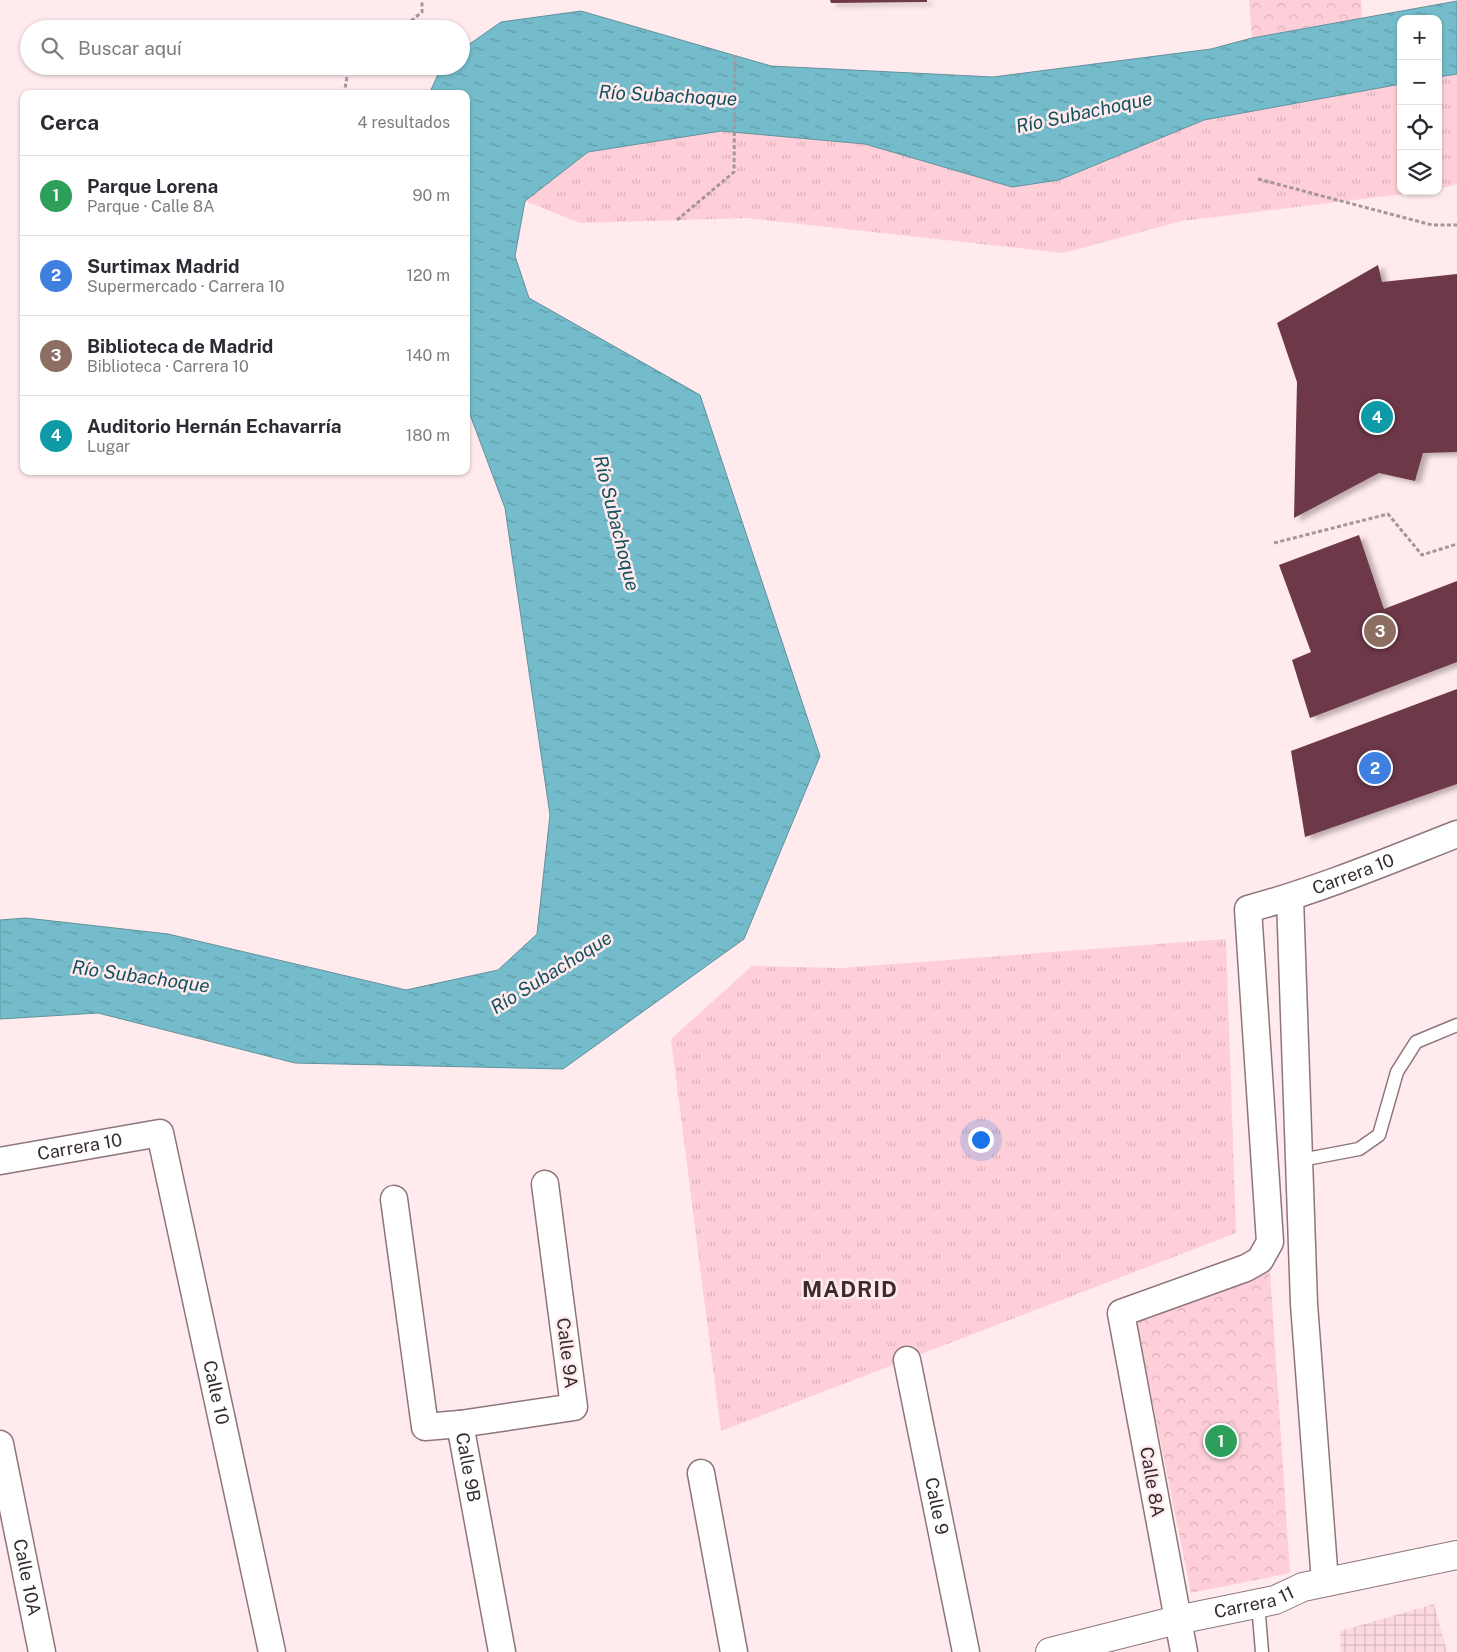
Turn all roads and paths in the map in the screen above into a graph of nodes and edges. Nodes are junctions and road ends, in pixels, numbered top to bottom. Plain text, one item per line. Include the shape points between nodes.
1 (422, 0) edge
2 (412, 20) edge
3 (735, 55) dead end
4 (347, 75) edge
5 (345, 90) edge
6 (1258, 179) dead end
7 (678, 220) dead end
8 (1457, 225) edge
9 (1274, 543) dead end
10 (1457, 544) edge
11 (1457, 834) edge
12 (1290, 898) junction
13 (1457, 1025) edge
14 (160, 1133) joint
15 (1300, 1160) junction
16 (0, 1161) edge
17 (545, 1184) dead end
18 (394, 1199) dead end
19 (1121, 1313) joint
20 (907, 1360) dead end
21 (460, 1424) junction
22 (0, 1444) edge
23 (700, 1473) dead end
24 (1457, 1555) edge
25 (1325, 1582) junction
26 (1258, 1603) junction
27 (1178, 1620) junction
28 (42, 1652) edge
29 (272, 1652) edge
30 (502, 1652) edge
31 (734, 1652) edge
32 (966, 1652) edge
33 (1050, 1652) edge
34 (1184, 1652) edge
35 (1262, 1652) edge

1 - 2 path via 422,12
3 - 7 path via 734,172
4 - 5 path
6 - 8 path via 1432,225
9 - 10 path via 1388,514 1422,555
11 - 12 street, Carrera 10
12 - 15 street
12 - 19 street, Carrera 10 via 1248,909 1270,1242 1260,1260 1246,1268
13 - 15 lane via 1416,1042 1397,1072 1379,1135 1359,1149
14 - 16 street, Carrera 10
14 - 29 street, Calle 10
15 - 25 street via 1304,1304
17 - 21 street, Calle 9A via 574,1407
18 - 21 street, Calle 9B via 425,1427
19 - 27 street, Calle 8A
20 - 32 street, Calle 9
21 - 30 street, Calle 9B
22 - 28 street, Calle 10A
23 - 31 street
24 - 25 street, Carrera 11
25 - 26 street, Carrera 11
26 - 27 street, Carrera 11
26 - 35 lane
27 - 33 street, Carrera 11
27 - 34 street, Calle 8A

